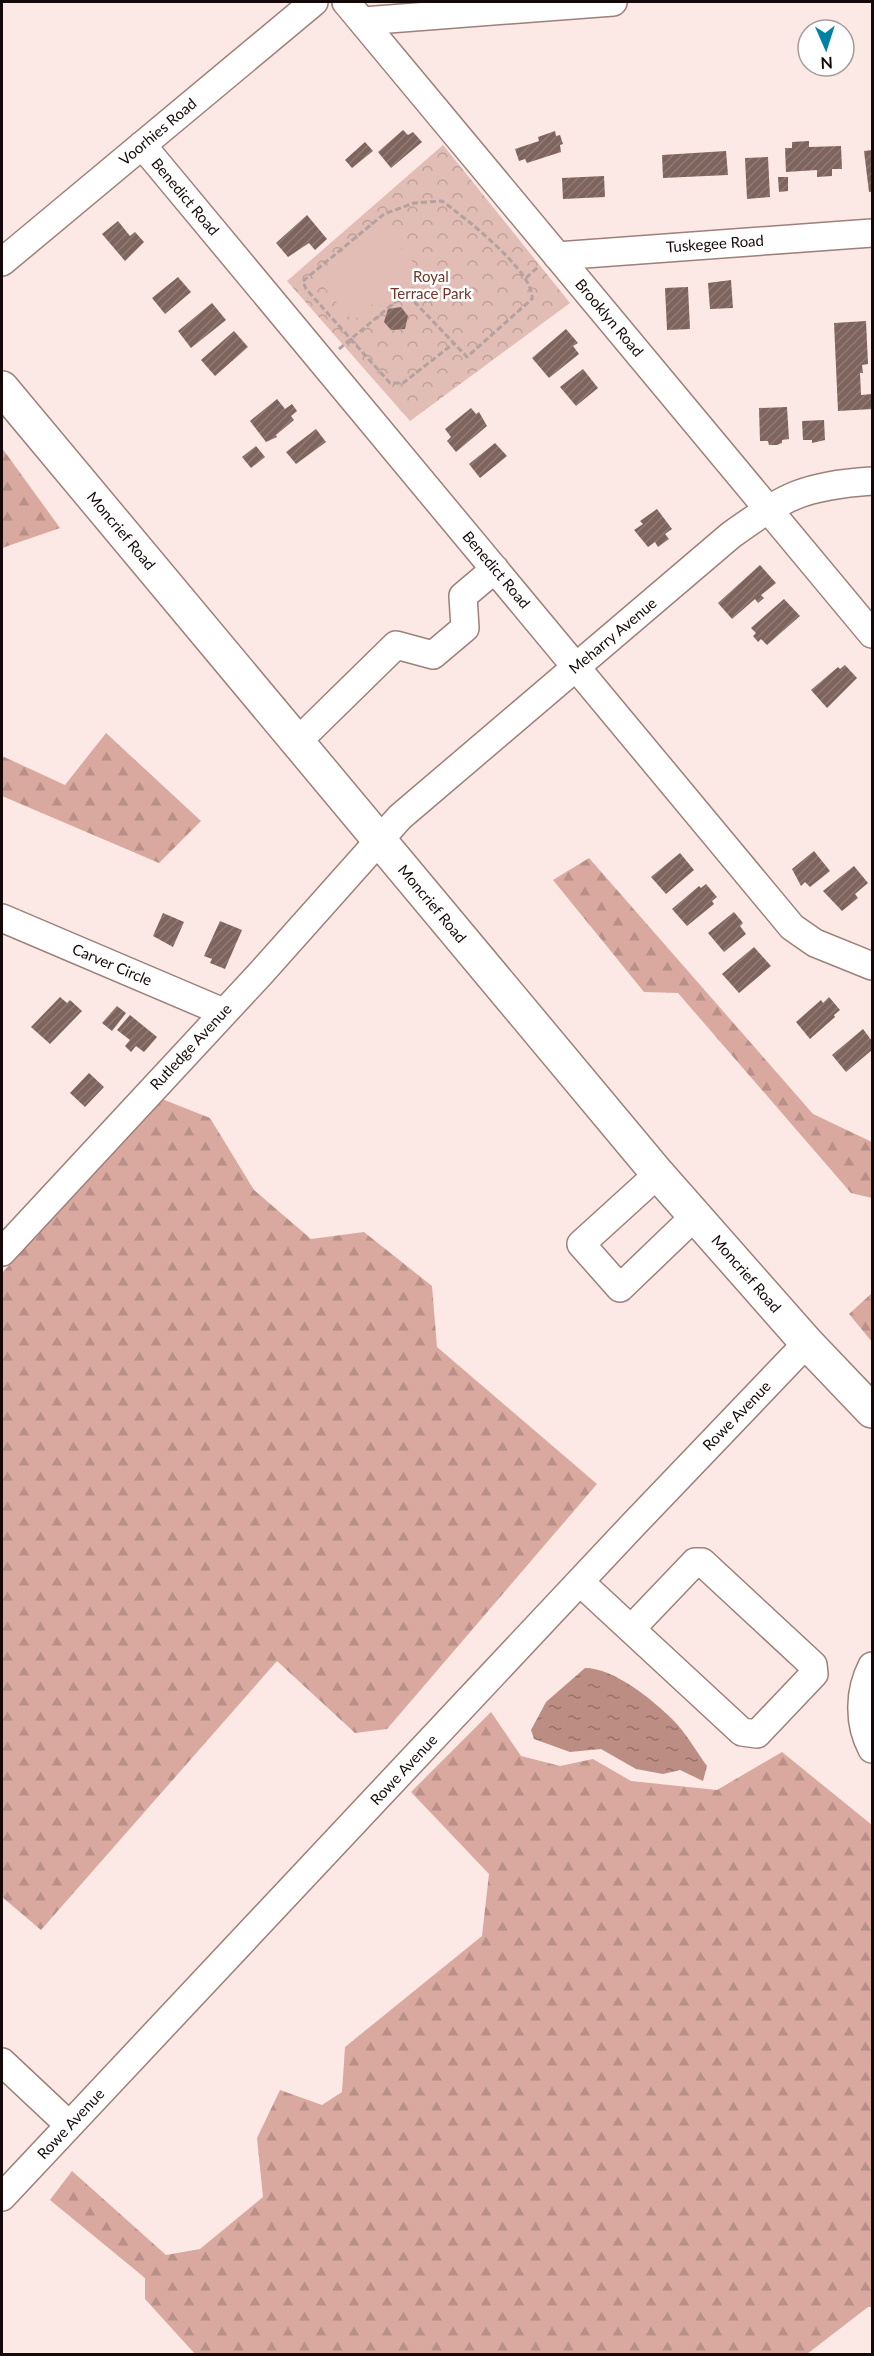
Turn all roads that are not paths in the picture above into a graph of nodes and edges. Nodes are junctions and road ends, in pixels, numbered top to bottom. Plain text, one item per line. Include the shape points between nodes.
1 (314, 2) edge
2 (613, 2) edge
3 (354, 11) edge
4 (142, 145) junction
5 (873, 233) edge
6 (557, 256) junction
7 (2, 262) edge
8 (2, 388) edge
9 (873, 481) edge
10 (768, 508) junction
11 (495, 569) junction
12 (873, 634) edge
13 (578, 666) junction
14 (297, 741) junction
15 (380, 841) junction
16 (2, 918) edge
17 (873, 966) edge
18 (223, 1012) junction
19 (658, 1174) junction
20 (695, 1216) junction
21 (5, 1241) edge
22 (807, 1343) junction
23 (873, 1411) edge
24 (580, 1582) junction
25 (631, 1629) junction
26 (873, 1666) edge
27 (873, 1749) edge
28 (2, 2062) edge
29 (69, 2125) junction
30 (2, 2197) edge

1 - 4 street, Voorhies Road
2 - 3 street
3 - 6 street, Brooklyn Road
4 - 7 street, Voorhies Road
4 - 11 street, Benedict Road
5 - 6 street, Tuskegee Road
6 - 10 street, Brooklyn Road
8 - 14 main road, Moncrief Road
9 - 10 street, Meharry Avenue via 809,488
10 - 12 street, Brooklyn Road
10 - 13 street, Meharry Avenue
11 - 13 street, Benedict Road
11 - 14 street via 462,596 465,628 433,655 396,645
13 - 15 street, Meharry Avenue via 400,817
13 - 17 street, Benedict Road via 792,927 814,944
14 - 15 main road, Moncrief Road
15 - 18 street, Rutledge Avenue
15 - 19 main road, Moncrief Road
16 - 18 street, Carver Circle
18 - 21 street, Rutledge Avenue
19 - 20 main road, Moncrief Road
19 - 20 street via 581,1244 620,1288
20 - 22 main road, Moncrief Road
22 - 23 main road, Moncrief Road
22 - 24 street, Rowe Avenue
24 - 25 street
24 - 29 street, Rowe Avenue
25 - 25 street via 742,1732 757,1734 814,1674 813,1665 702,1562 694,1562
26 - 27 street via 863,1685 862,1708 866,1738
28 - 29 street
29 - 30 street, Rowe Avenue

